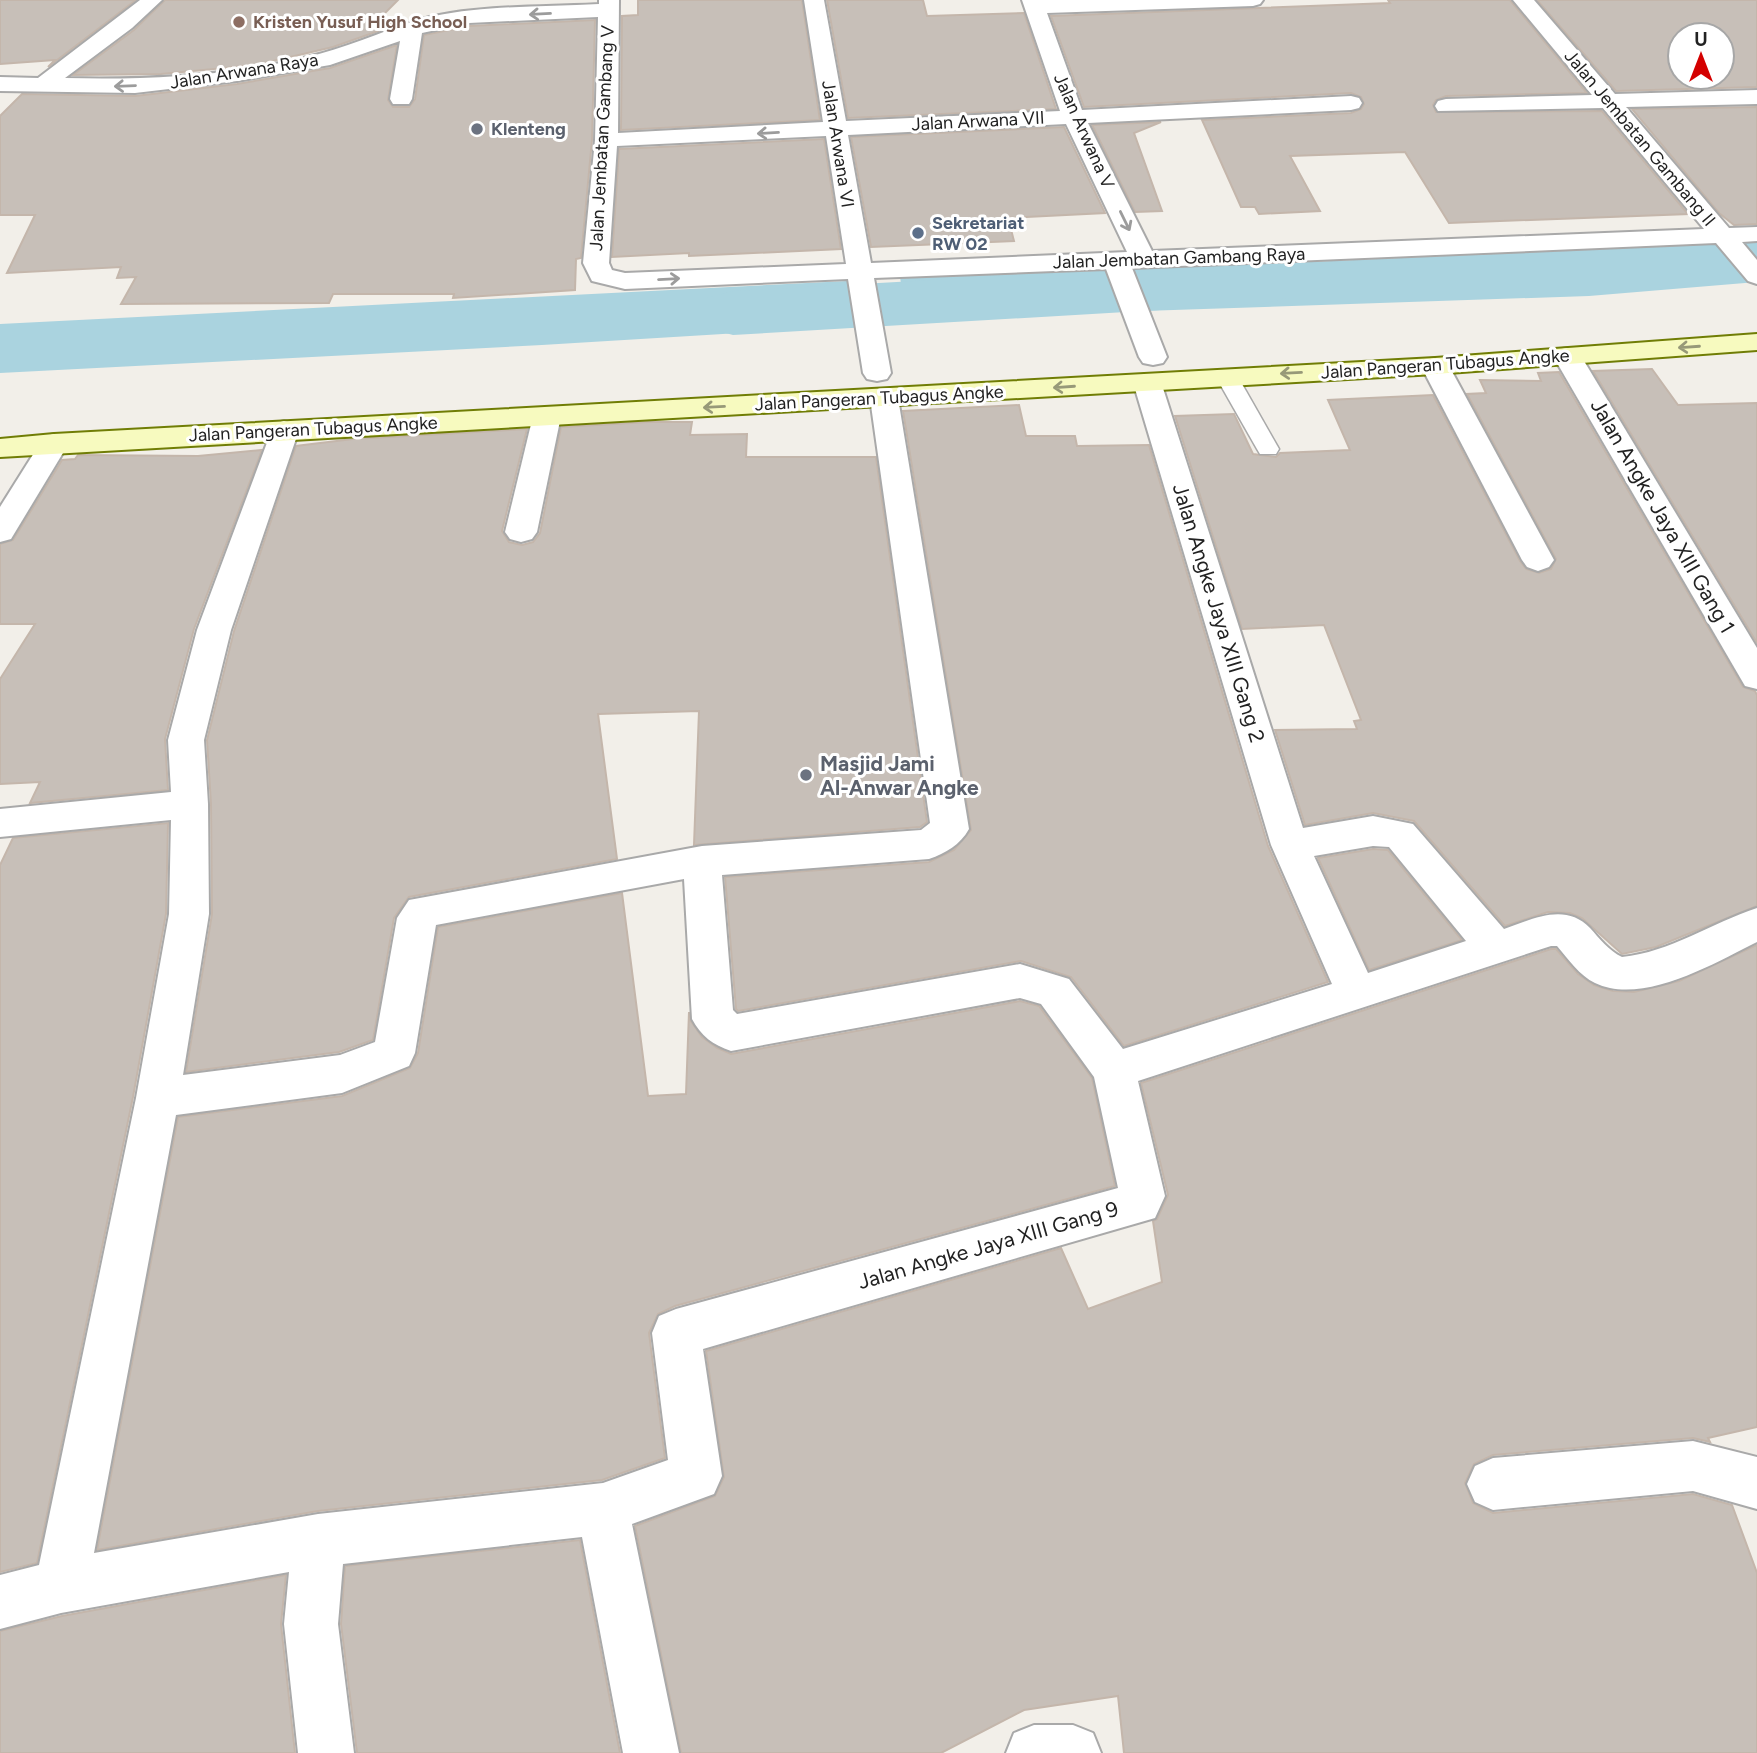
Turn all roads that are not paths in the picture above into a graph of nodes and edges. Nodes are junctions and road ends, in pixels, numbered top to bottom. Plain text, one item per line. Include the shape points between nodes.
1 (152, 0) edge
2 (814, 0) edge
3 (1253, 0) edge
4 (1523, 0) edge
5 (1033, 4) edge
6 (609, 5) edge
7 (413, 29) junction
8 (45, 83) junction
9 (0, 84) edge
10 (1757, 97) edge
11 (401, 99) dead end
12 (1351, 103) dead end
13 (1610, 103) junction
14 (1446, 106) dead end
15 (1073, 116) junction
16 (836, 130) junction
17 (606, 140) junction
18 (1757, 234) edge
19 (1725, 239) junction
20 (1143, 259) junction
21 (1119, 269) junction
22 (601, 276) joint
23 (1757, 276) edge
24 (861, 279) junction
25 (1757, 323) edge
26 (1757, 342) edge
27 (1567, 356) junction
28 (1149, 361) junction
29 (1435, 366) junction
30 (1227, 377) junction
31 (880, 386) junction
32 (547, 416) junction
33 (0, 427) edge
34 (284, 430) junction
35 (54, 443) junction
36 (0, 448) edge
37 (1268, 449) dead end
38 (0, 532) edge
39 (521, 532) dead end
40 (1538, 560) dead end
41 (1757, 677) edge
42 (190, 804) junction
43 (0, 823) edge
44 (1290, 845) junction
45 (702, 861) junction
46 (1757, 925) edge
47 (1496, 948) junction
48 (1357, 994) junction
49 (1114, 1070) junction
50 (158, 1098) junction
51 (1757, 1483) edge
52 (1493, 1484) dead end
53 (603, 1509) junction
54 (318, 1540) junction
55 (61, 1586) junction
56 (0, 1602) edge
57 (326, 1753) edge
58 (650, 1753) edge
59 (1034, 1753) edge
60 (1073, 1753) edge

1 - 8 street
2 - 16 street, Jalan Arwana VI
3 - 5 street
4 - 13 street, Jalan Jembatan Gambang II
5 - 15 street, Jalan Arwana V
6 -> 7 street, Jalan Arwana Raya via 469,17
6 - 17 street, Jalan Jembatan Gambang V
7 -> 8 street, Jalan Arwana Raya via 322,60 237,75 135,86
7 - 11 street
8 - 9 street, Jalan Arwana Raya
10 - 13 street
12 - 15 street, Jalan Arwana VII
13 - 14 street
13 - 19 street, Jalan Jembatan Gambang II
15 - 16 street, Jalan Arwana VII
15 -> 20 street, Jalan Arwana V
16 -> 17 street, Jalan Arwana VII
16 - 24 street, Jalan Arwana VI
17 - 22 street, Jalan Jembatan Gambang V via 596,263
18 - 19 street, Jalan Jembatan Gambang Raya
19 - 20 street, Jalan Jembatan Gambang Raya
19 - 23 street, Jalan Jembatan Gambang II
20 - 21 street, Jalan Jembatan Gambang Raya
21 - 24 street, Jalan Jembatan Gambang Raya
21 - 28 street, Jalan Angke Jaya XIII Gang 2
22 -> 24 street, Jalan Jembatan Gambang Raya via 625,281
24 - 31 street, Jalan Arwana VI
25 - 28 main road, Jalan Pangeran Tubagus Angke
26 -> 27 main road, Jalan Pangeran Tubagus Angke
27 - 29 main road, Jalan Pangeran Tubagus Angke
27 - 41 street, Jalan Angke Jaya XIII Gang 1
28 - 30 main road, Jalan Pangeran Tubagus Angke
28 - 31 main road, Jalan Pangeran Tubagus Angke
28 - 44 street, Jalan Angke Jaya XIII Gang 2
29 -> 30 main road, Jalan Pangeran Tubagus Angke
29 - 40 street
30 - 37 lane
31 -> 32 main road, Jalan Pangeran Tubagus Angke
31 - 33 main road, Jalan Pangeran Tubagus Angke
31 - 45 street, Jalan Arwana VI via 950,829 929,844
32 - 34 main road, Jalan Pangeran Tubagus Angke
32 - 39 street
34 - 35 main road, Jalan Pangeran Tubagus Angke
34 - 42 street via 214,630 186,740
35 - 36 main road, Jalan Pangeran Tubagus Angke
35 - 38 street
42 - 43 street
42 - 50 street via 189,914
44 - 47 street via 1373,831 1400,834
44 - 48 street, Jalan Angke Jaya XIII Gang 2
45 - 49 street via 713,1019 731,1032 1020,981 1055,991
45 - 50 street via 423,911 417,918 394,1053 342,1074
46 - 47 street via 1672,964 1619,975 1608,971 1566,930 1551,930
47 - 48 street
48 - 49 street
49 - 53 street, Jalan Angke Jaya XIII Gang 9 via 1142,1201 676,1333 696,1476
50 - 55 street
51 - 52 street via 1693,1466
53 - 54 street
53 - 58 street
54 - 55 street
54 - 57 street via 311,1624
55 - 56 street
59 - 60 street

